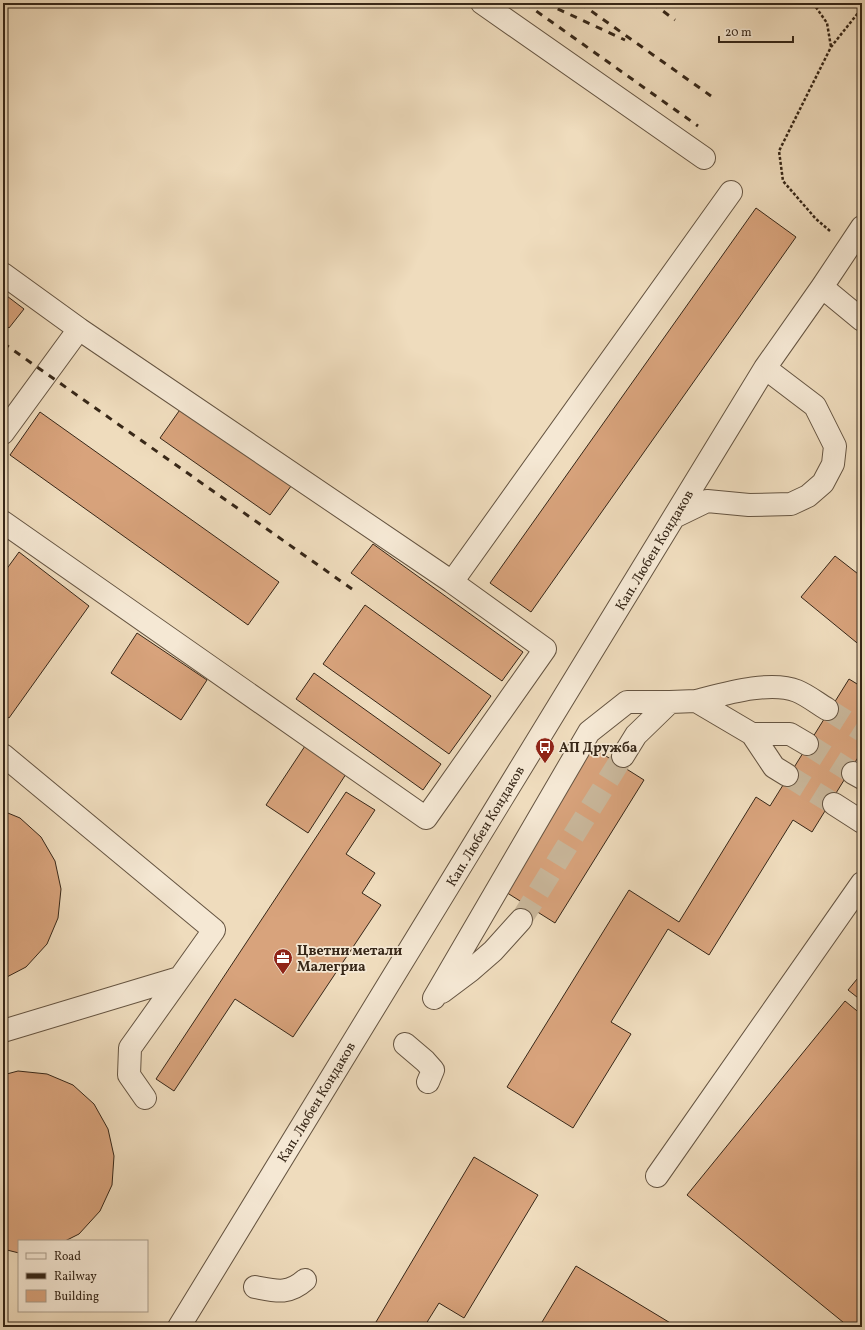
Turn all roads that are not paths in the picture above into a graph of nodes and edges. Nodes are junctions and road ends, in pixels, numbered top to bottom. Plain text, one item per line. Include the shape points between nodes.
1 (482, 3) edge
2 (704, 158) dead end
3 (731, 192) dead end
4 (862, 227) edge
5 (3, 274) edge
6 (822, 287) junction
7 (862, 320) edge
8 (79, 329) junction
9 (765, 368) junction
10 (3, 433) edge
11 (674, 517) junction
12 (3, 522) edge
13 (452, 582) junction
14 (696, 701) junction
15 (670, 702) junction
16 (827, 709) tunnel mouth
17 (752, 734) junction
18 (807, 744) tunnel mouth
19 (3, 755) edge
20 (623, 756) tunnel mouth
21 (787, 775) tunnel mouth
22 (834, 804) tunnel mouth
23 (862, 822) edge
24 (862, 883) edge
25 (521, 920) tunnel mouth
26 (179, 978) junction
27 (3, 1031) edge
28 (405, 1044) dead end
29 (428, 1082) dead end
30 (145, 1098) dead end
31 (657, 1176) dead end
32 (305, 1280) dead end
33 (255, 1287) dead end
34 (179, 1327) edge

1 - 2 street
3 - 13 street
4 - 6 street, Кап. Любен Кондаков
5 - 8 street
6 - 7 street
6 - 9 street, Кап. Любен Кондаков
8 - 10 street
8 - 13 street
9 - 11 street, Кап. Любен Кондаков
9 - 11 street via 815,406 835,446 833,464 823,483 808,496 791,504 707,500
11 - 34 street, Кап. Любен Кондаков
12 - 13 street via 426,818 545,649
14 - 15 street
14 - 16 street via 738,691 780,686 798,691
14 - 17 street
15 - 20 street via 636,735
15 - 25 street via 627,702 589,732 434,998 493,951
17 - 18 street via 790,734
17 - 21 street via 774,767
19 - 26 street via 214,930
22 - 23 street
24 - 31 street
26 - 27 street
26 - 30 street via 130,1048 129,1076
28 - 29 street via 433,1070
32 - 33 street via 297,1287 282,1292

